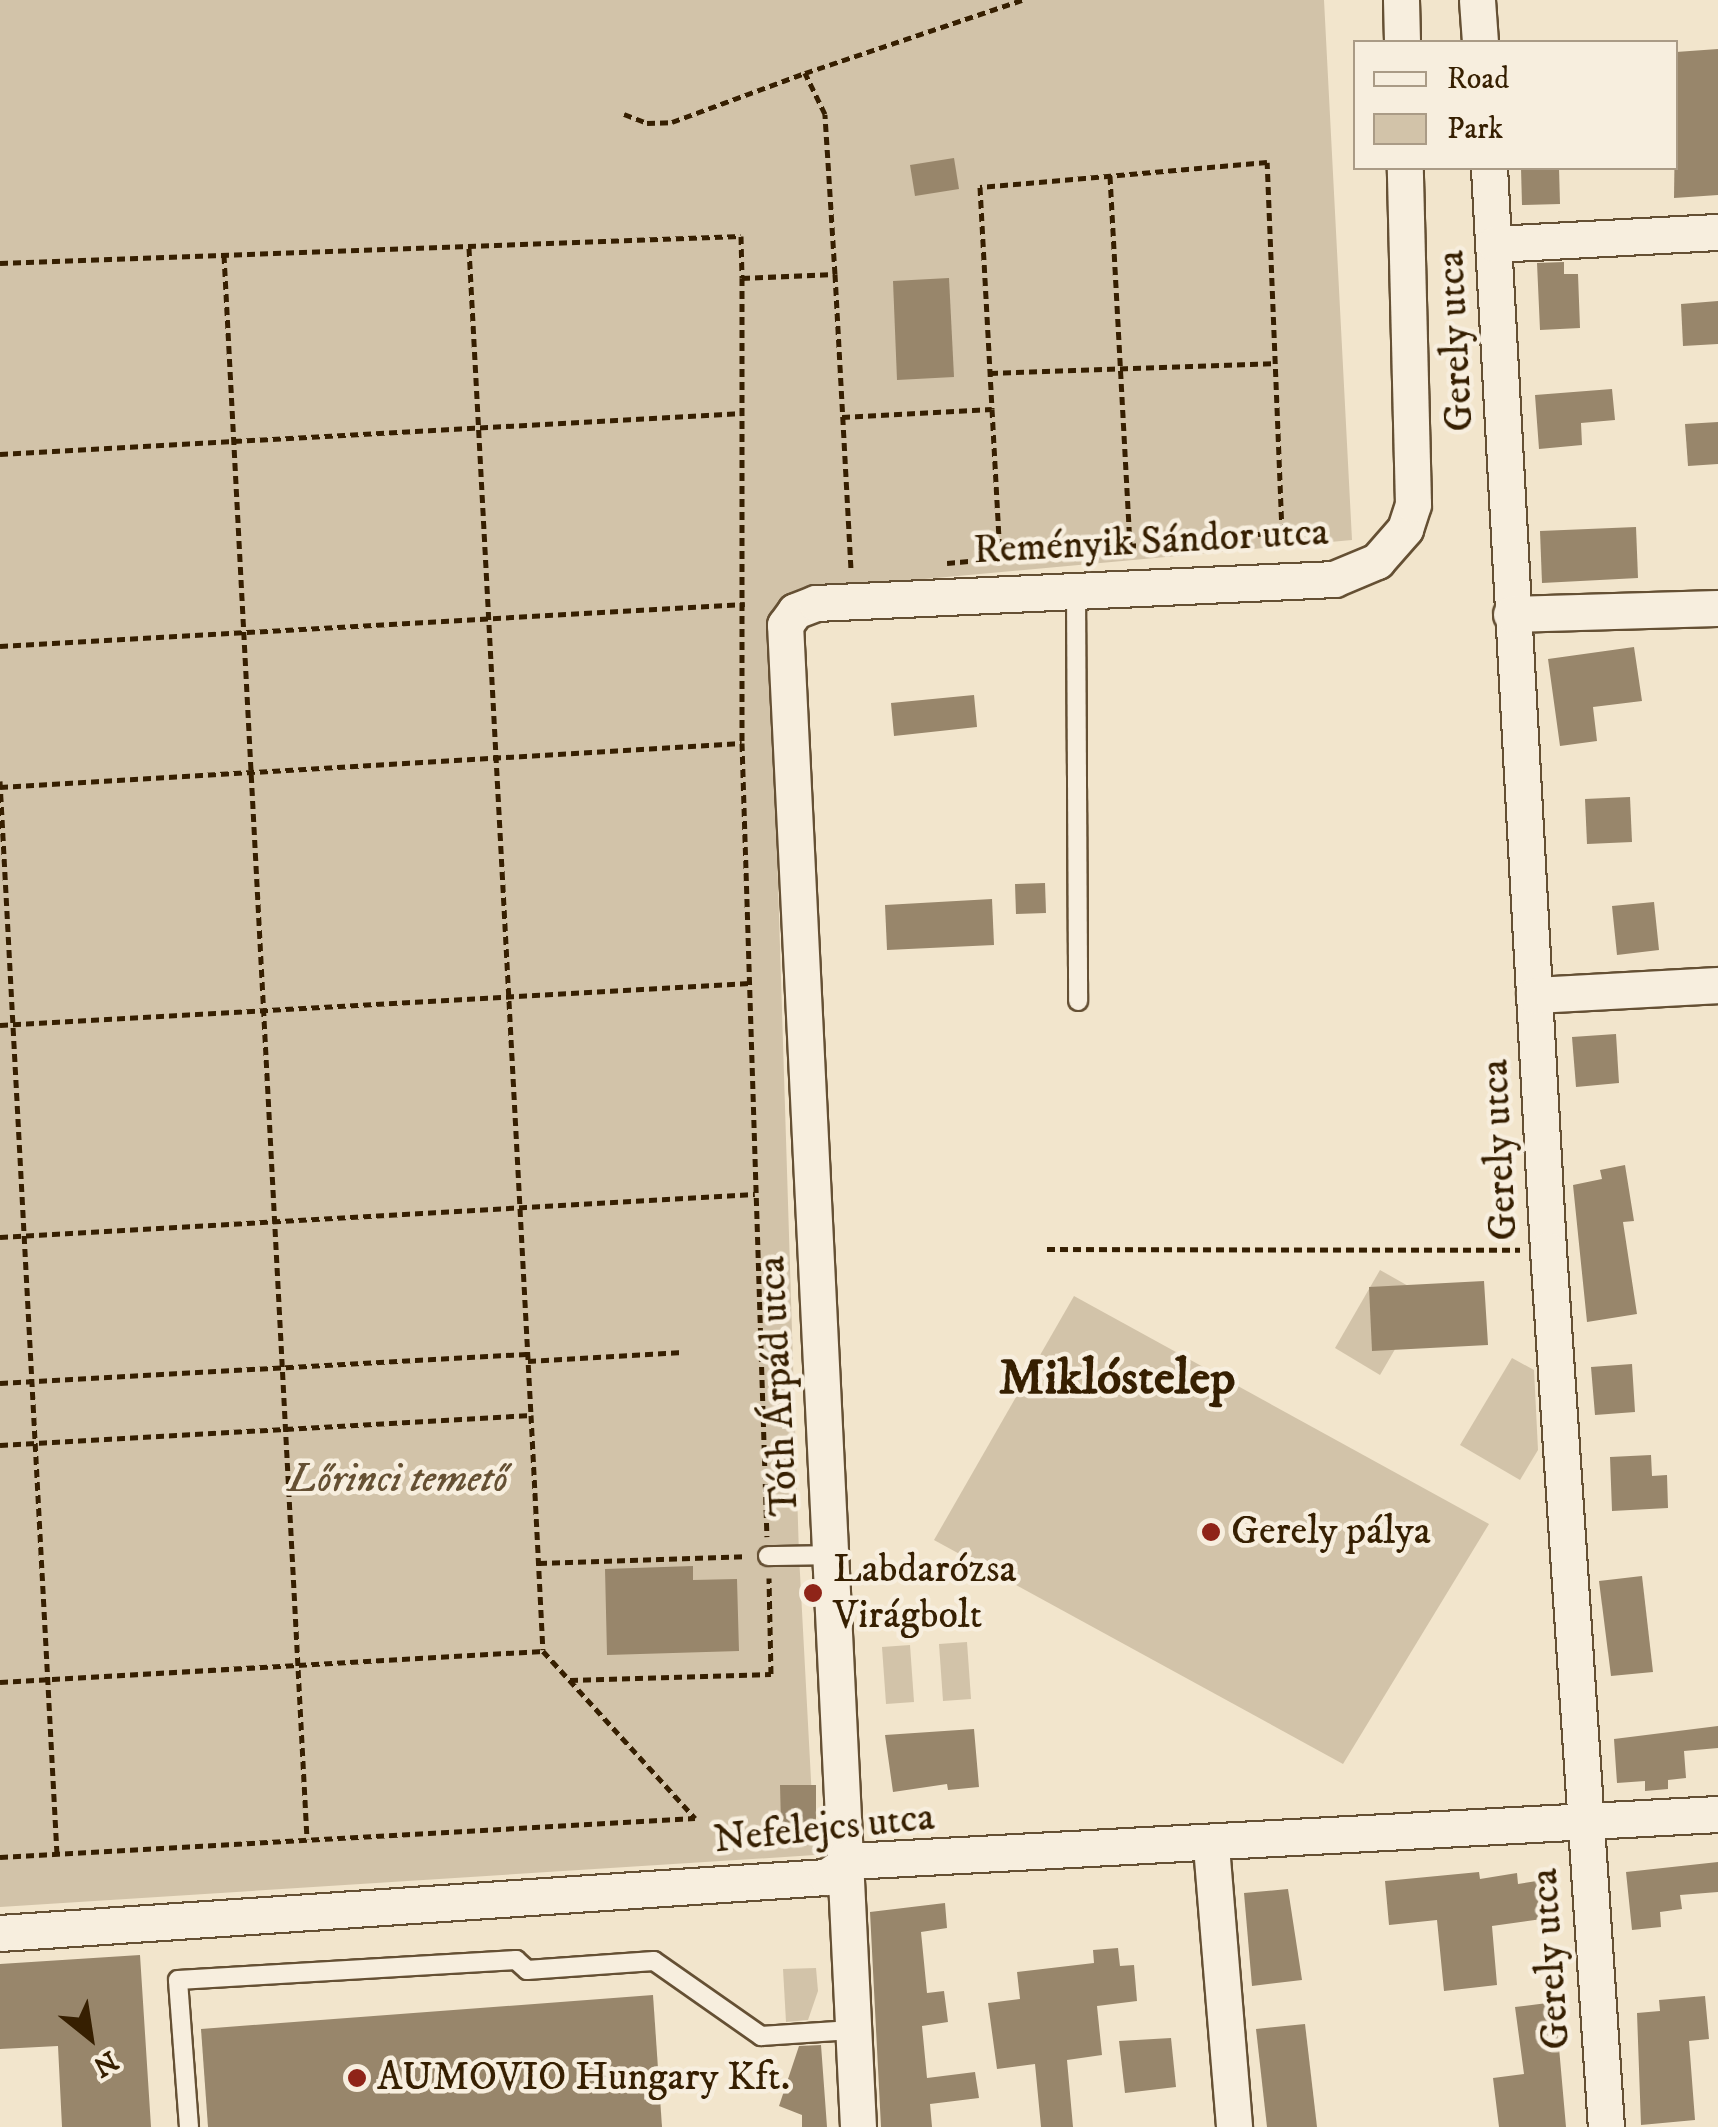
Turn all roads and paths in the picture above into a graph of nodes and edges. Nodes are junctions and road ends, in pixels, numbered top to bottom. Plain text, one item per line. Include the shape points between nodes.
1 (1022, 0) edge
2 (1401, 0) edge
3 (1477, 0) edge
4 (1402, 40) edge
5 (1480, 40) edge
6 (805, 73) junction
7 (624, 114) dead end
8 (1405, 170) edge
9 (1490, 170) edge
10 (1110, 176) junction
11 (1718, 232) edge
12 (1495, 244) junction
13 (468, 248) junction
14 (224, 254) junction
15 (0, 263) edge
16 (835, 274) junction
17 (742, 278) junction
18 (1275, 363) junction
19 (1120, 366) junction
20 (990, 373) junction
21 (992, 409) junction
22 (743, 413) junction
23 (842, 417) junction
24 (478, 427) junction
25 (233, 441) junction
26 (0, 454) edge
27 (1130, 546) junction
28 (1000, 558) junction
29 (944, 563) dead end
30 (870, 570) dead end
31 (1076, 590) junction
32 (744, 604) junction
33 (1718, 608) edge
34 (1511, 614) junction
35 (488, 619) junction
36 (243, 632) junction
37 (782, 640) joint
38 (0, 646) edge
39 (742, 743) junction
40 (496, 759) junction
41 (251, 773) junction
42 (0, 785) edge
43 (750, 983) junction
44 (1718, 986) edge
45 (1534, 995) junction
46 (508, 997) junction
47 (1078, 1001) dead end
48 (263, 1010) junction
49 (13, 1025) junction
50 (0, 1026) edge
51 (755, 1194) junction
52 (520, 1207) junction
53 (274, 1221) junction
54 (24, 1235) junction
55 (0, 1236) edge
56 (1046, 1250) dead end
57 (1548, 1250) junction
58 (683, 1352) dead end
59 (528, 1357) junction
60 (282, 1368) junction
61 (32, 1381) junction
62 (0, 1383) edge
63 (531, 1415) junction
64 (285, 1429) junction
65 (36, 1443) junction
66 (0, 1445) edge
67 (830, 1555) junction
68 (768, 1556) junction
69 (539, 1563) junction
70 (544, 1651) junction
71 (298, 1664) junction
72 (48, 1679) junction
73 (570, 1680) junction
74 (0, 1682) edge
75 (1718, 1814) edge
76 (1583, 1826) junction
77 (308, 1839) junction
78 (1211, 1846) junction
79 (57, 1853) junction
80 (0, 1856) edge
81 (850, 1861) junction
82 (0, 1933) edge
83 (852, 2030) junction
84 (189, 2127) edge
85 (858, 2127) edge
86 (1234, 2127) edge
87 (1606, 2127) edge

1 - 6 path
2 - 4 street
3 - 5 street
6 - 7 path via 672,122
6 - 16 path via 826,114
8 - 31 street, Reményik Sándor utca via 1413,504 1396,544 1334,579
9 - 12 street, Gerely utca
10 - 18 path via 1267,162
10 - 19 path
10 - 20 path via 980,187
11 - 12 street
12 - 34 street, Gerely utca
13 - 14 path
13 - 17 path via 741,236
13 - 24 path
14 - 15 path
14 - 25 path
16 - 17 path
16 - 23 path
17 - 22 path
18 - 19 path
18 - 27 path via 1282,532
19 - 20 path
19 - 27 path
20 - 21 path
21 - 23 path
21 - 28 path
22 - 24 path
22 - 32 path
23 - 30 path via 851,572
24 - 25 path
24 - 35 path
25 - 26 path
25 - 36 path
27 - 28 path
28 - 29 path
31 - 37 street, Reményik Sándor utca via 816,602 795,611
31 - 47 lane
32 - 35 path
32 - 39 path
33 - 34 street
34 - 45 street, Gerely utca
35 - 36 path
35 - 40 path
36 - 38 path
36 - 41 path
37 - 67 street, Tóth Árpád utca
39 - 40 path
39 - 43 path
40 - 41 path
40 - 46 path
41 - 42 path
41 - 48 path
42 - 49 path
43 - 46 path
43 - 51 path
44 - 45 street
45 - 57 street, Gerely utca
46 - 48 path
46 - 52 path
48 - 49 path
48 - 53 path
49 - 50 path
49 - 54 path
51 - 52 path
51 - 68 path
52 - 53 path
52 - 59 path
53 - 54 path
53 - 60 path
54 - 55 path
54 - 61 path
56 - 57 path
57 - 76 street, Gerely utca
58 - 59 path
59 - 60 path
59 - 63 path
60 - 61 path
60 - 64 path
61 - 62 path
61 - 65 path
63 - 64 path
63 - 69 path
64 - 65 path
64 - 71 path
65 - 66 path
65 - 72 path
67 - 68 lane
67 - 81 street, Tóth Árpád utca
68 - 69 path
68 - 73 path via 771,1674
69 - 70 path
70 - 71 path
70 - 73 path
71 - 72 path
71 - 77 path
72 - 74 path
72 - 79 path
73 - 77 path via 696,1818
75 - 76 street, Nefelejcs utca
76 - 78 street, Nefelejcs utca
76 - 87 street, Gerely utca
77 - 79 path
78 - 81 street, Nefelejcs utca
78 - 86 street
79 - 80 path
81 - 82 street, Nefelejcs utca via 826,1876
81 - 83 street, Tóth Árpád utca via 844,1904
83 - 84 lane via 760,2036 654,1961 527,1970 516,1960 178,1980
83 - 85 street, Tóth Árpád utca

